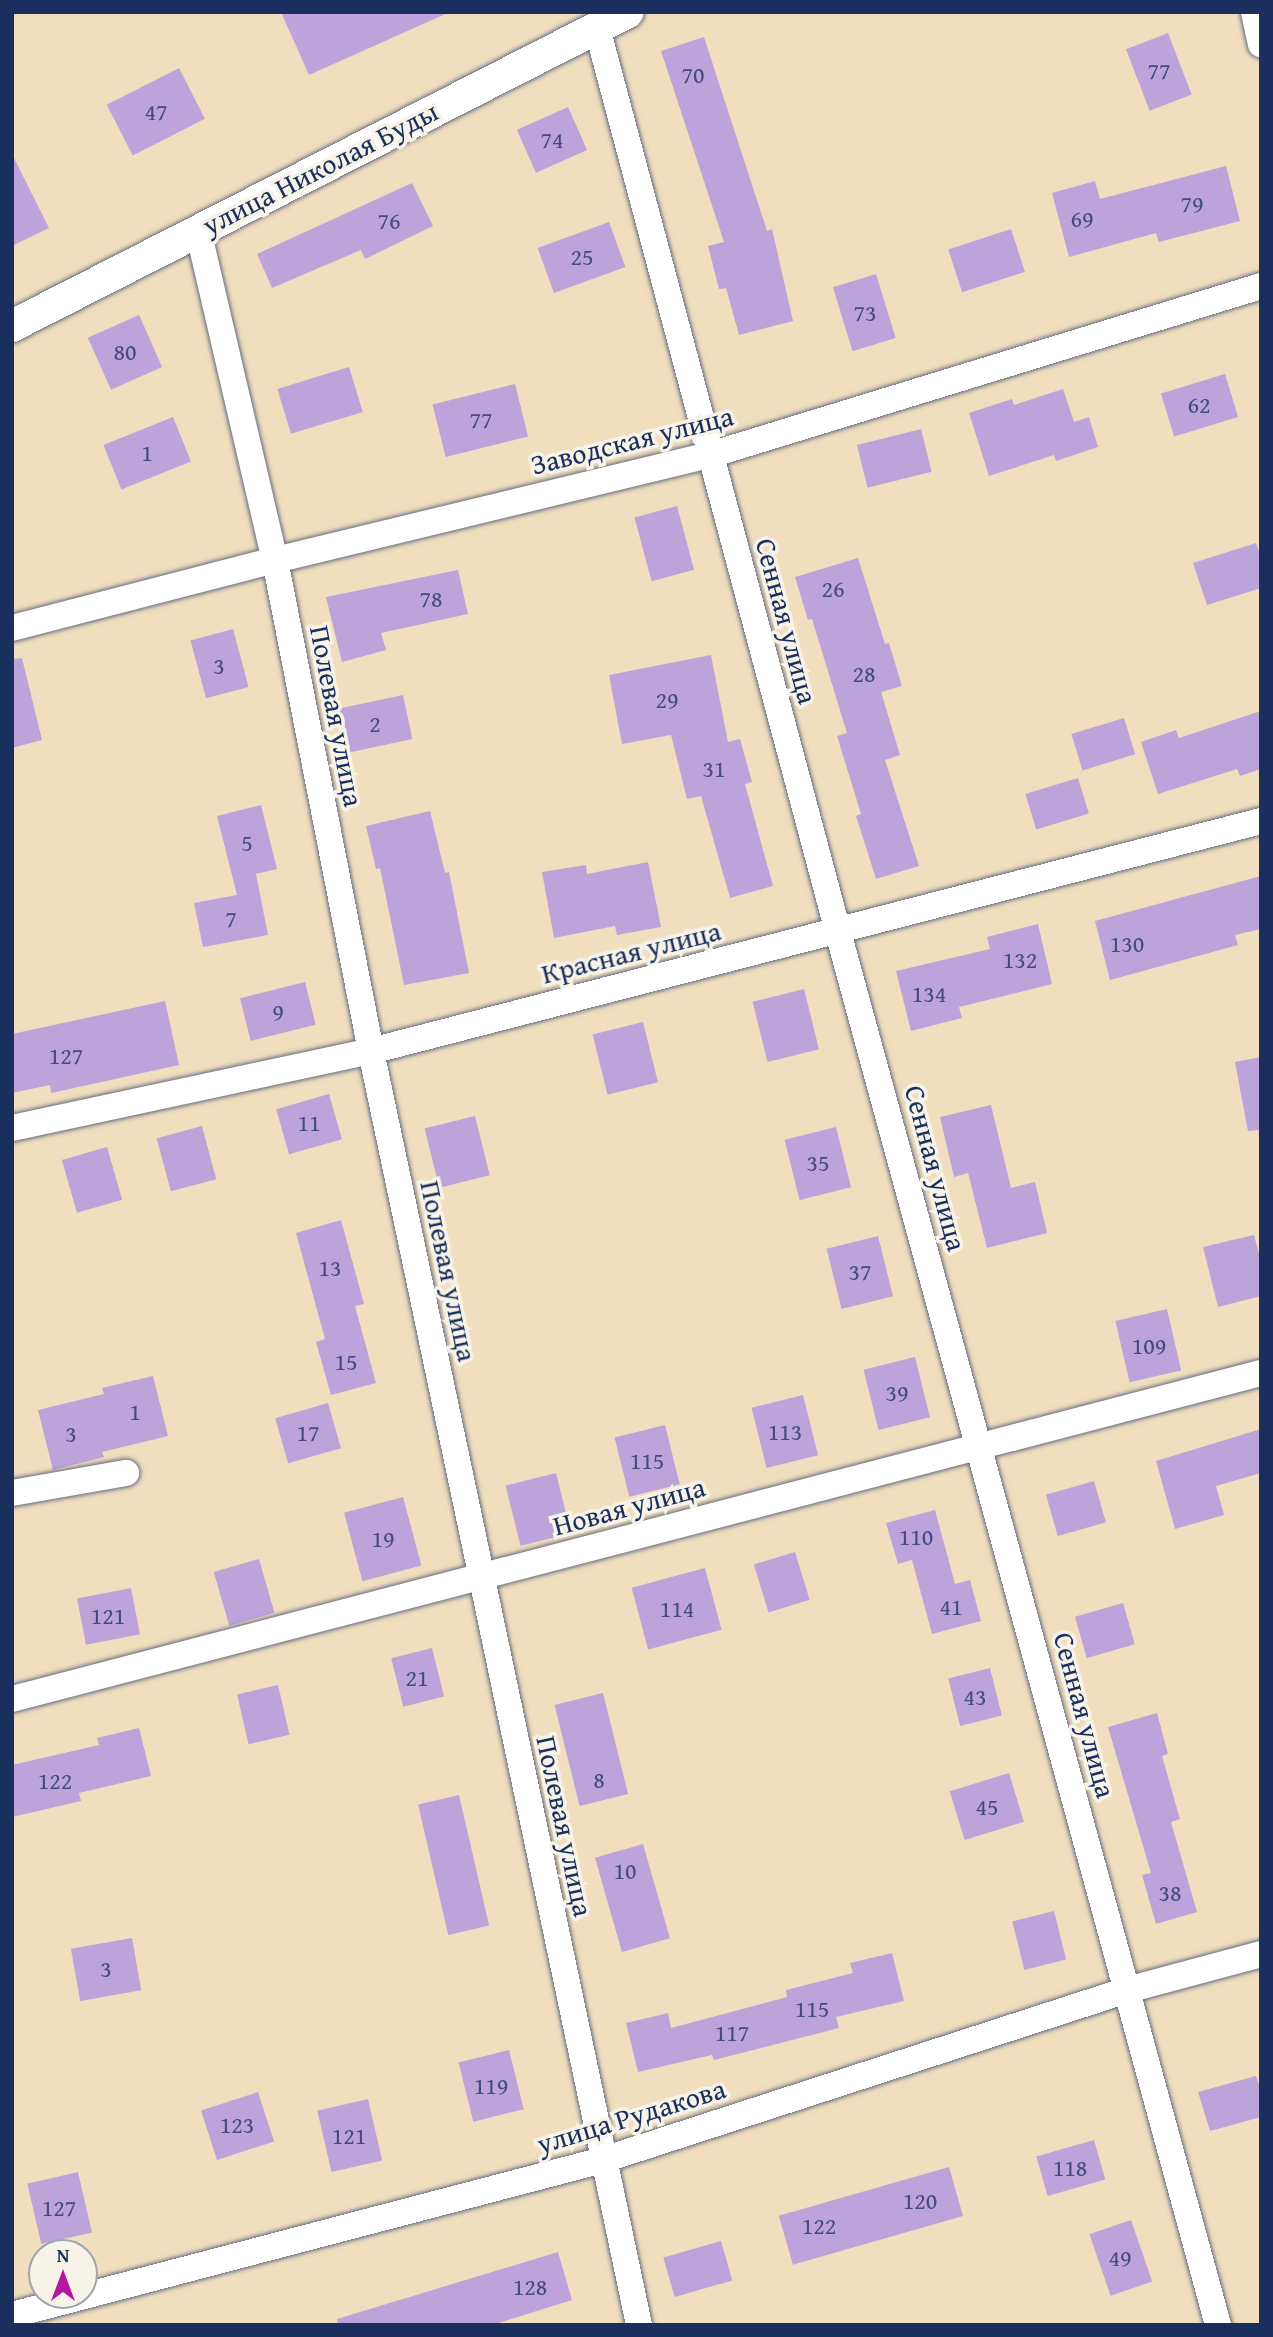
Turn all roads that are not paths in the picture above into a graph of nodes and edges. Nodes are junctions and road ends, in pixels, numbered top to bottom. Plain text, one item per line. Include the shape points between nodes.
1 (628, 12) edge
2 (1254, 12) edge
3 (597, 27) junction
4 (1261, 44) edge
5 (198, 230) junction
6 (1261, 286) edge
7 (12, 326) edge
8 (710, 455) junction
9 (275, 560) junction
10 (12, 628) edge
11 (1261, 821) edge
12 (838, 932) junction
13 (371, 1051) junction
14 (12, 1128) edge
15 (1261, 1373) edge
16 (979, 1447) junction
17 (125, 1473) dead end
18 (12, 1493) edge
19 (481, 1578) junction
20 (12, 1699) edge
21 (1261, 1954) edge
22 (1127, 1990) junction
23 (603, 2160) junction
24 (12, 2315) edge
25 (639, 2325) edge
26 (1218, 2325) edge

1 - 3 street, улица Николая Буды
2 - 4 street
3 - 5 street, улица Николая Буды
3 - 8 street, Сенная улица
5 - 7 street, улица Николая Буды
5 - 9 street, Полевая улица
6 - 8 street, Заводская улица
8 - 9 street, Заводская улица
8 - 12 street, Сенная улица
9 - 10 street, Заводская улица
9 - 13 street, Полевая улица
11 - 12 street, Красная улица
12 - 13 street, Красная улица
12 - 16 street, Сенная улица
13 - 14 street, Красная улица
13 - 19 street, Полевая улица
15 - 16 street, Новая улица
16 - 19 street, Новая улица
16 - 22 street, Сенная улица
17 - 18 street
19 - 20 street, Новая улица
19 - 23 street, Полевая улица
21 - 22 street, улица Рудакова
22 - 23 street, улица Рудакова
22 - 26 street, Сенная улица
23 - 24 street, улица Рудакова
23 - 25 street, Полевая улица

